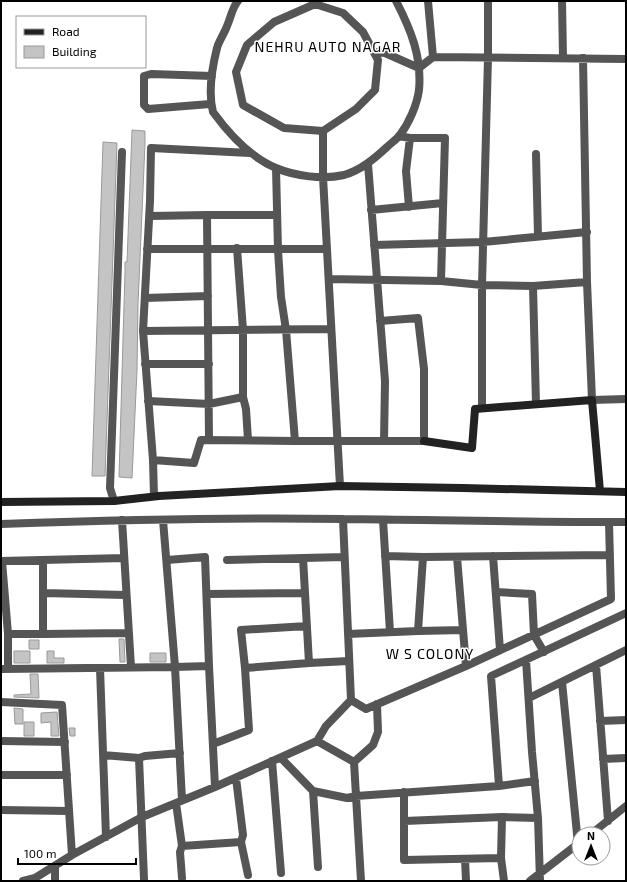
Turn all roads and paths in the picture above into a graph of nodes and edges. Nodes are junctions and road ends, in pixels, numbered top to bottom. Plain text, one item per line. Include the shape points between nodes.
1 (396, 1) edge
2 (428, 1) edge
3 (488, 1) edge
4 (562, 1) edge
5 (236, 2) edge
6 (315, 3) edge
7 (374, 52) junction
8 (433, 57) junction
9 (488, 58) junction
10 (563, 58) junction
11 (583, 58) junction
12 (626, 59) edge
13 (419, 68) junction
14 (212, 76) junction
15 (210, 104) junction
16 (324, 130) junction
17 (399, 136) junction
18 (410, 138) junction
19 (122, 152) dead end
20 (250, 153) junction
21 (536, 154) dead end
22 (368, 164) junction
23 (276, 168) junction
24 (324, 177) junction
25 (443, 203) junction
26 (409, 207) junction
27 (371, 210) junction
28 (207, 215) junction
29 (276, 215) junction
30 (150, 216) junction
31 (587, 232) junction
32 (538, 236) junction
33 (483, 242) junction
34 (442, 243) junction
35 (374, 245) junction
36 (208, 248) junction
37 (237, 248) junction
38 (148, 249) junction
39 (327, 249) junction
40 (278, 250) junction
41 (329, 279) junction
42 (376, 280) junction
43 (441, 281) junction
44 (587, 282) junction
45 (482, 285) junction
46 (533, 286) junction
47 (208, 296) junction
48 (145, 298) junction
49 (380, 321) junction
50 (331, 329) junction
51 (243, 330) junction
52 (286, 330) junction
53 (143, 331) junction
54 (208, 331) junction
55 (145, 364) junction
56 (208, 364) junction
57 (243, 397) junction
58 (626, 399) edge
59 (592, 400) junction
60 (148, 401) junction
61 (209, 404) junction
62 (536, 404) junction
63 (482, 408) junction
64 (209, 440) junction
65 (248, 440) junction
66 (295, 441) junction
67 (384, 441) junction
68 (424, 441) junction
69 (337, 442) junction
70 (153, 460) junction
71 (340, 486) junction
72 (600, 491) junction
73 (626, 492) edge
74 (154, 496) junction
75 (114, 500) junction
76 (1, 502) edge
77 (342, 519) junction
78 (122, 520) junction
79 (164, 520) junction
80 (383, 520) junction
81 (609, 522) junction
82 (626, 522) edge
83 (1, 524) edge
84 (610, 555) junction
85 (385, 556) junction
86 (493, 556) junction
87 (344, 557) junction
88 (423, 557) junction
89 (457, 557) junction
90 (124, 558) junction
91 (303, 558) junction
92 (43, 560) junction
93 (167, 560) junction
94 (227, 560) dead end
95 (2, 561) edge
96 (496, 592) junction
97 (43, 593) junction
98 (305, 593) junction
99 (207, 594) junction
100 (126, 595) junction
101 (626, 612) edge
102 (307, 626) junction
103 (463, 630) junction
104 (418, 631) junction
105 (390, 632) junction
106 (8, 634) junction
107 (44, 634) junction
108 (129, 634) junction
109 (348, 634) junction
110 (534, 635) junction
111 (500, 650) junction
112 (626, 650) edge
113 (544, 652) junction
114 (526, 660) junction
115 (349, 661) junction
116 (309, 663) junction
117 (596, 665) junction
118 (209, 666) junction
119 (466, 666) junction
120 (131, 667) junction
121 (175, 667) junction
122 (100, 668) junction
123 (245, 668) junction
124 (4, 669) edge
125 (562, 682) junction
126 (529, 698) junction
127 (351, 700) junction
128 (1, 702) edge
129 (377, 704) junction
130 (366, 708) junction
131 (377, 717) junction
132 (626, 720) edge
133 (600, 721) junction
134 (1, 741) edge
135 (317, 741) junction
136 (65, 742) junction
137 (213, 744) junction
138 (180, 753) junction
139 (103, 755) junction
140 (139, 758) junction
141 (281, 758) junction
142 (626, 758) edge
143 (603, 759) junction
144 (272, 761) junction
145 (354, 762) junction
146 (1, 775) edge
147 (67, 775) junction
148 (236, 778) junction
149 (535, 781) junction
150 (499, 786) junction
151 (215, 787) junction
152 (313, 790) junction
153 (404, 792) junction
154 (356, 796) junction
155 (179, 802) junction
156 (626, 806) edge
157 (1, 810) edge
158 (69, 811) junction
159 (142, 817) junction
160 (502, 817) junction
161 (538, 818) junction
162 (404, 821) junction
163 (608, 821) junction
164 (576, 826) edge
165 (601, 826) edge
166 (106, 837) junction
167 (241, 842) junction
168 (182, 846) junction
169 (571, 850) edge
170 (72, 855) junction
171 (501, 858) junction
172 (465, 859) junction
173 (55, 866) junction
174 (318, 867) dead end
175 (281, 873) dead end
176 (248, 875) dead end
177 (182, 878) dead end
178 (539, 878) edge
179 (144, 879) dead end
180 (23, 881) edge
181 (55, 881) edge
182 (361, 881) edge
183 (466, 881) edge
184 (504, 881) edge
185 (530, 881) edge

1 - 13 street via 415,42
2 - 8 street
3 - 9 street
4 - 10 street
5 - 14 street via 217,47
6 - 7 street via 343,13 363,32
6 - 16 street via 274,22 252,40 247,45 236,72 243,105 284,128
7 - 13 street via 385,53
7 - 16 street via 378,60 375,90 356,109
8 - 9 street
8 - 13 street
9 - 10 street
9 - 33 street
10 - 11 street
11 - 12 street
11 - 31 street
13 - 17 street via 419,92 411,115
14 - 15 street
14 - 15 street via 144,76 144,105 148,109
15 - 20 street via 220,122
16 - 24 street
17 - 18 street
17 - 22 street
18 - 25 street via 445,138
18 - 26 street via 406,172
19 - 75 street via 110,488
20 - 23 street
20 - 30 street via 151,148
21 - 32 street
22 - 24 street via 344,175
22 - 27 street
23 - 24 street
23 - 29 street
24 - 39 street
25 - 26 street
25 - 34 street
26 - 27 street
27 - 35 street
28 - 29 street
28 - 30 street
28 - 36 street
29 - 40 street
30 - 38 street
31 - 32 street
31 - 44 street
32 - 33 street
33 - 34 street
33 - 45 street
34 - 35 street
34 - 43 street
35 - 42 street
36 - 37 street
36 - 38 street
36 - 47 street
37 - 40 street
37 - 51 street
38 - 48 street
39 - 40 street
39 - 41 street
40 - 52 street
41 - 42 street
41 - 50 street
42 - 43 street
42 - 49 street
43 - 45 street
44 - 46 street
44 - 59 street
45 - 46 street
45 - 63 street
46 - 62 street
47 - 48 street
47 - 54 street
48 - 53 street
49 - 67 street via 385,381
49 - 68 street via 418,318 424,369
50 - 52 street
50 - 69 street
51 - 52 street
51 - 54 street
51 - 57 street
52 - 66 street
53 - 54 street
53 - 55 street
54 - 56 street
55 - 56 street
55 - 60 street
56 - 61 street
57 - 61 street
57 - 65 street
58 - 59 street
59 - 62 main road
59 - 72 main road
60 - 61 street
60 - 70 street
61 - 64 street
62 - 63 main road
63 - 68 main road via 475,409 472,448
64 - 65 street
64 - 70 street via 201,440 194,463
65 - 66 street
66 - 69 street
67 - 68 street
67 - 69 street
69 - 71 street
70 - 74 street
71 - 72 main road
71 - 74 main road
72 - 73 main road
74 - 75 main road
75 - 76 main road
77 - 79 street
77 - 80 street
77 - 87 street
78 - 79 street
78 - 83 street
78 - 90 street
79 - 93 street
80 - 81 street
80 - 85 street
81 - 82 street
81 - 84 street
84 - 86 street
84 - 110 street via 611,599
85 - 88 street
85 - 105 street
86 - 89 street
86 - 96 street
87 - 91 street
87 - 109 street
88 - 89 street
88 - 104 street
89 - 103 street
90 - 92 street
90 - 100 street
91 - 94 street
91 - 98 street
92 - 95 street
92 - 97 street
93 - 99 street via 205,558
93 - 121 street
95 - 106 street
96 - 110 street via 532,594
96 - 111 street
97 - 100 street
97 - 107 street
98 - 99 street
98 - 102 street
99 - 118 street
100 - 108 street
101 - 113 street
102 - 116 street
102 - 123 street via 241,630
103 - 104 street
103 - 119 street
104 - 105 street
105 - 109 street
106 - 107 street
106 - 124 street
107 - 108 street
108 - 120 street
109 - 115 street
110 - 111 street
110 - 113 street
111 - 119 street
112 - 117 street
113 - 114 street
114 - 126 street
114 - 150 street via 491,676
115 - 116 street
115 - 127 street
116 - 123 street
117 - 125 street
117 - 133 street
118 - 121 street
118 - 137 street
119 - 129 street
120 - 121 street
120 - 122 street
121 - 138 street
122 - 124 street
122 - 139 street
123 - 137 street via 249,730
125 - 126 street
125 - 164 street
126 - 149 street
127 - 130 street
127 - 135 street via 326,726
128 - 136 street via 62,705
129 - 130 street
129 - 131 street
130 - 131 street
131 - 145 street via 378,732 373,745
132 - 133 street
133 - 143 street
134 - 136 street
135 - 141 street
135 - 145 street
136 - 147 street
137 - 151 street
138 - 140 street
138 - 155 street
139 - 140 street
139 - 166 street
140 - 159 street
141 - 144 street
141 - 152 street
142 - 143 street
143 - 163 street
144 - 148 street
144 - 175 street
145 - 154 street
146 - 147 street
147 - 158 street
148 - 151 street
148 - 167 street via 243,835
149 - 150 street
149 - 161 street
150 - 153 street
151 - 155 street
152 - 154 street via 347,798
152 - 174 street
153 - 154 street
153 - 162 street
154 - 182 street
155 - 159 street
155 - 168 street
156 - 163 street
157 - 158 street
158 - 170 street
159 - 166 street
159 - 179 street
160 - 161 street
160 - 162 street
160 - 171 street
161 - 178 street
162 - 172 street via 404,860
163 - 165 street
166 - 170 street
167 - 168 street
167 - 176 street
168 - 177 street
169 - 178 street
170 - 173 street
171 - 172 street
171 - 184 street
172 - 183 street
173 - 180 street
173 - 181 street
178 - 185 street

